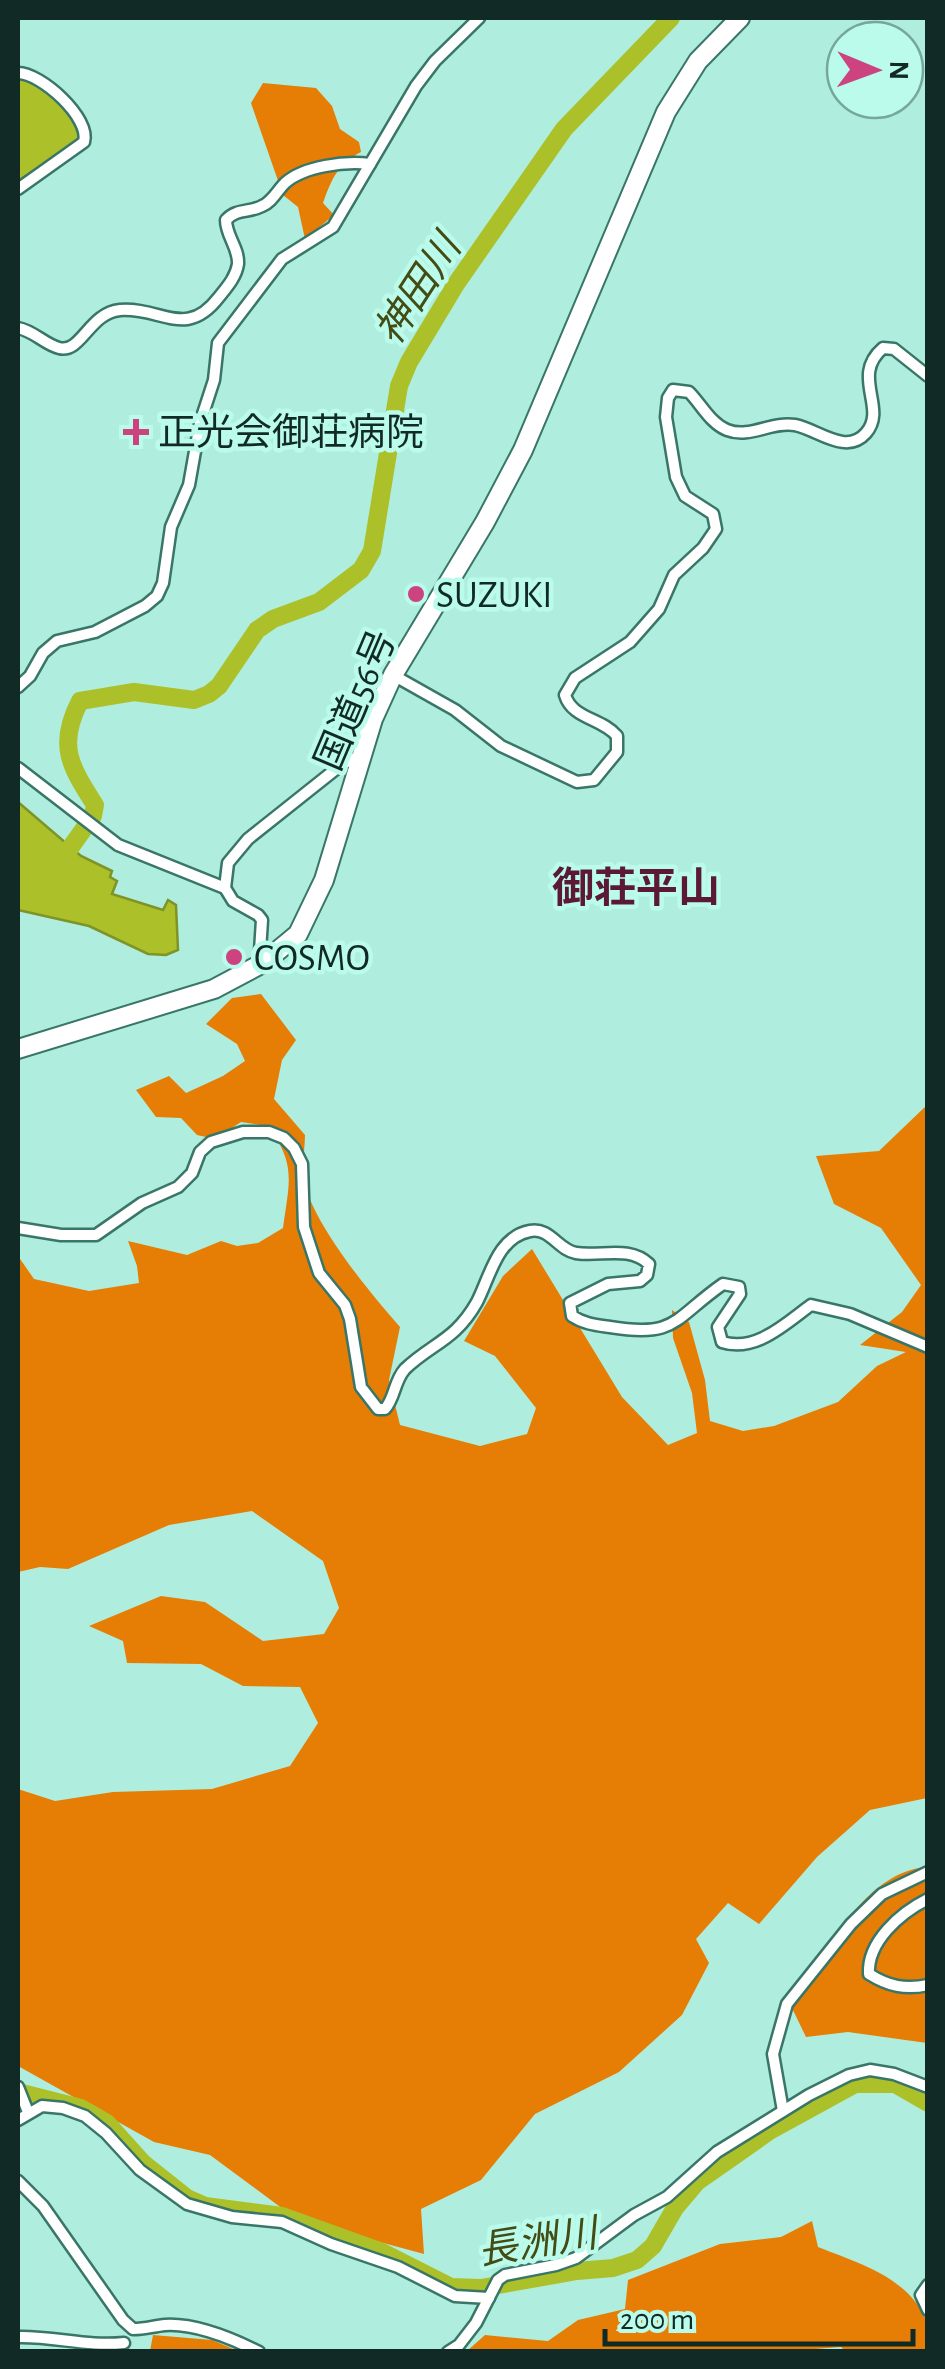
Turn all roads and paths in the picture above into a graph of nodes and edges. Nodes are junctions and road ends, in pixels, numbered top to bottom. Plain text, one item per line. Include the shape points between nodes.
1 (479, 18) edge
2 (740, 18) edge
3 (18, 72) edge
4 (370, 164) junction
5 (18, 188) edge
6 (18, 328) edge
7 (928, 376) edge
8 (393, 674) junction
9 (18, 687) edge
10 (360, 758) junction
11 (18, 768) edge
12 (225, 888) junction
13 (264, 964) junction
14 (18, 1049) edge
15 (18, 1228) edge
16 (928, 1348) edge
17 (928, 1872) edge
18 (928, 1899) edge
19 (928, 1984) edge
20 (928, 2087) edge
21 (18, 2088) edge
22 (783, 2111) junction
23 (28, 2112) junction
24 (18, 2120) edge
25 (18, 2181) edge
26 (928, 2285) edge
27 (489, 2298) junction
28 (928, 2310) edge
29 (133, 2329) junction
30 (18, 2337) edge
31 (125, 2347) edge
32 (259, 2352) edge
33 (448, 2352) edge

1 - 4 street via 434,60
2 - 8 highway, 国道56号 via 698,62 666,112 523,450
3 - 5 street via 48,86 82,120 86,136
4 - 6 street via 305,171 268,203 232,214 226,232 239,260 236,272 199,316 174,320 116,310 100,316 69,348
4 - 9 street via 333,227 282,259 218,343 190,485 171,526 156,596 95,632 57,641
7 - 8 street via 894,348 883,348 868,368 868,432 839,442 782,424 728,430 689,392 673,390 666,417 676,477 685,496 713,514 716,529 674,575 659,609 630,642 568,688 571,708 617,736 616,752 594,780 577,782 501,746
8 - 10 highway, 国道56号
10 - 12 street via 336,769 248,839 228,863
10 - 13 highway, 国道56号 via 324,880 298,934
11 - 12 street via 118,845
12 - 13 street via 262,920
13 - 14 highway, 国道56号 via 214,989
15 - 16 street via 96,1236 178,1187 210,1142 242,1132 284,1138 302,1164 304,1226 319,1273 344,1305 362,1388 378,1409 390,1405 406,1368 452,1336 506,1244 531,1231 542,1231 573,1253 634,1253 649,1264 640,1280 608,1284 570,1303 582,1323 663,1330 732,1284 740,1294 718,1327 722,1342 764,1338 811,1305 850,1314
17 - 22 street via 882,1894 786,2004 773,2054
18 - 19 street via 874,1945 868,1961 869,1974 883,1983
20 - 22 street via 870,2070
21 - 23 street
22 - 27 street via 576,2258 504,2275
23 - 24 street
23 - 27 street via 42,2106 85,2116 186,2204 282,2222 455,2296
25 - 29 street
26 - 28 street via 921,2294
27 - 33 street
29 - 31 street
29 - 32 street via 183,2327
30 - 31 street

